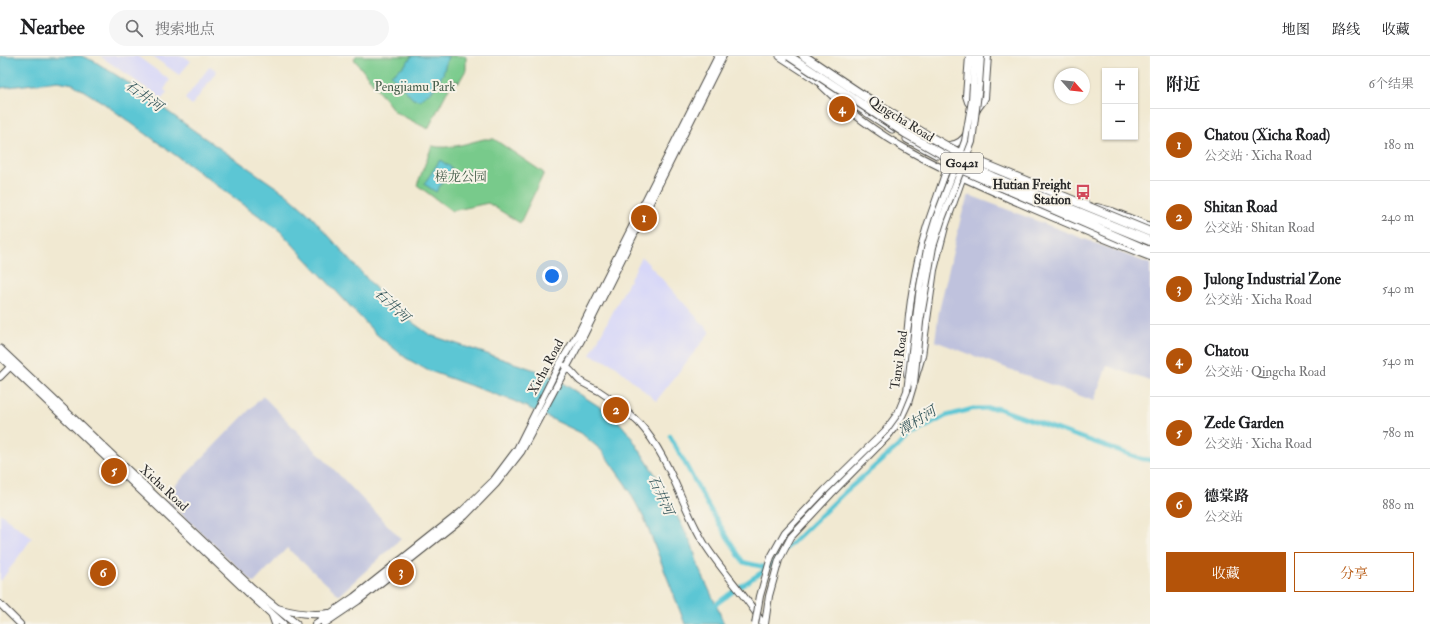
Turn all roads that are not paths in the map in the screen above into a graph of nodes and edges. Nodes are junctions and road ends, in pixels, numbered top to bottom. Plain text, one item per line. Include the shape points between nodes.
1 (718, 56) edge
2 (723, 56) edge
3 (780, 56) edge
4 (789, 56) edge
5 (804, 56) edge
6 (809, 56) edge
7 (969, 56) edge
8 (975, 56) edge
9 (981, 56) edge
10 (988, 56) edge
11 (818, 81) junction
12 (976, 85) junction
13 (905, 134) junction
14 (950, 146) junction
15 (973, 156) junction
16 (946, 171) junction
17 (962, 179) junction
18 (1150, 227) edge
19 (1150, 232) edge
20 (1150, 241) edge
21 (1150, 245) edge
22 (1150, 251) edge
23 (1150, 257) edge
24 (0, 349) edge
25 (0, 356) edge
26 (12, 364) junction
27 (560, 364) junction
28 (567, 367) junction
29 (0, 377) edge
30 (911, 385) junction
31 (536, 420) junction
32 (0, 604) edge
33 (277, 607) junction
34 (271, 613) junction
35 (332, 615) junction
36 (20, 624) edge
37 (275, 624) edge
38 (283, 624) edge
39 (296, 624) edge
40 (315, 624) edge
41 (324, 624) edge
42 (330, 624) edge
43 (756, 624) edge
44 (764, 624) edge

1 - 27 main road, Xicha Road via 579,332
2 - 28 main road, Xicha Road
3 - 11 main road, Qingcha Road
4 - 13 highway, G0421, bridge
5 - 19 highway, G0421, bridge via 875,105 947,147
6 - 14 main road, Qingcha Road via 916,127
7 - 14 main road via 966,96 972,107 972,117 966,134 959,142
8 - 12 main road, Tanxi Road
9 - 12 main road, Tanxi Road
10 - 15 main road via 985,98 976,110 971,134 970,149
11 - 16 main road via 840,103 882,135
11 - 21 main road, Qingcha Road via 931,152
12 - 30 main road, Tanxi Road, bridge via 965,141 936,218 927,251 916,313
13 - 20 highway, G0421, bridge via 967,165
13 - 22 highway, bridge via 949,163
14 - 15 main road, Qingcha Road
15 - 18 main road, Qingcha Road
16 - 17 main road
16 - 30 main road, bridge via 927,226 914,284 907,355
17 - 23 main road
17 - 30 main road, bridge via 938,253 922,356
24 - 26 main road, Xicha Road
25 - 26 main road, Xicha Road
26 - 29 main road
26 - 33 main road, Xicha Road via 252,588
26 - 34 main road, Xicha Road via 107,459
27 - 28 main road
27 - 31 main road, Xicha Road
28 - 31 main road, Xicha Road
28 - 44 main road via 580,380 616,403 644,430 663,460 703,541
30 - 43 main road, Tanxi Road, bridge via 898,413 885,431 785,532 771,557
30 - 44 main road, Tanxi Road via 900,420 888,436 788,542 777,568
31 - 35 main road, Xicha Road via 521,452 510,468 465,516 364,596
32 - 36 main road
33 - 35 main road via 293,613
33 - 39 main road, Xicha Road
34 - 37 main road
34 - 38 main road, Xicha Road
35 - 40 main road, Xicha Road
35 - 41 main road, Xicha Road
35 - 42 main road

